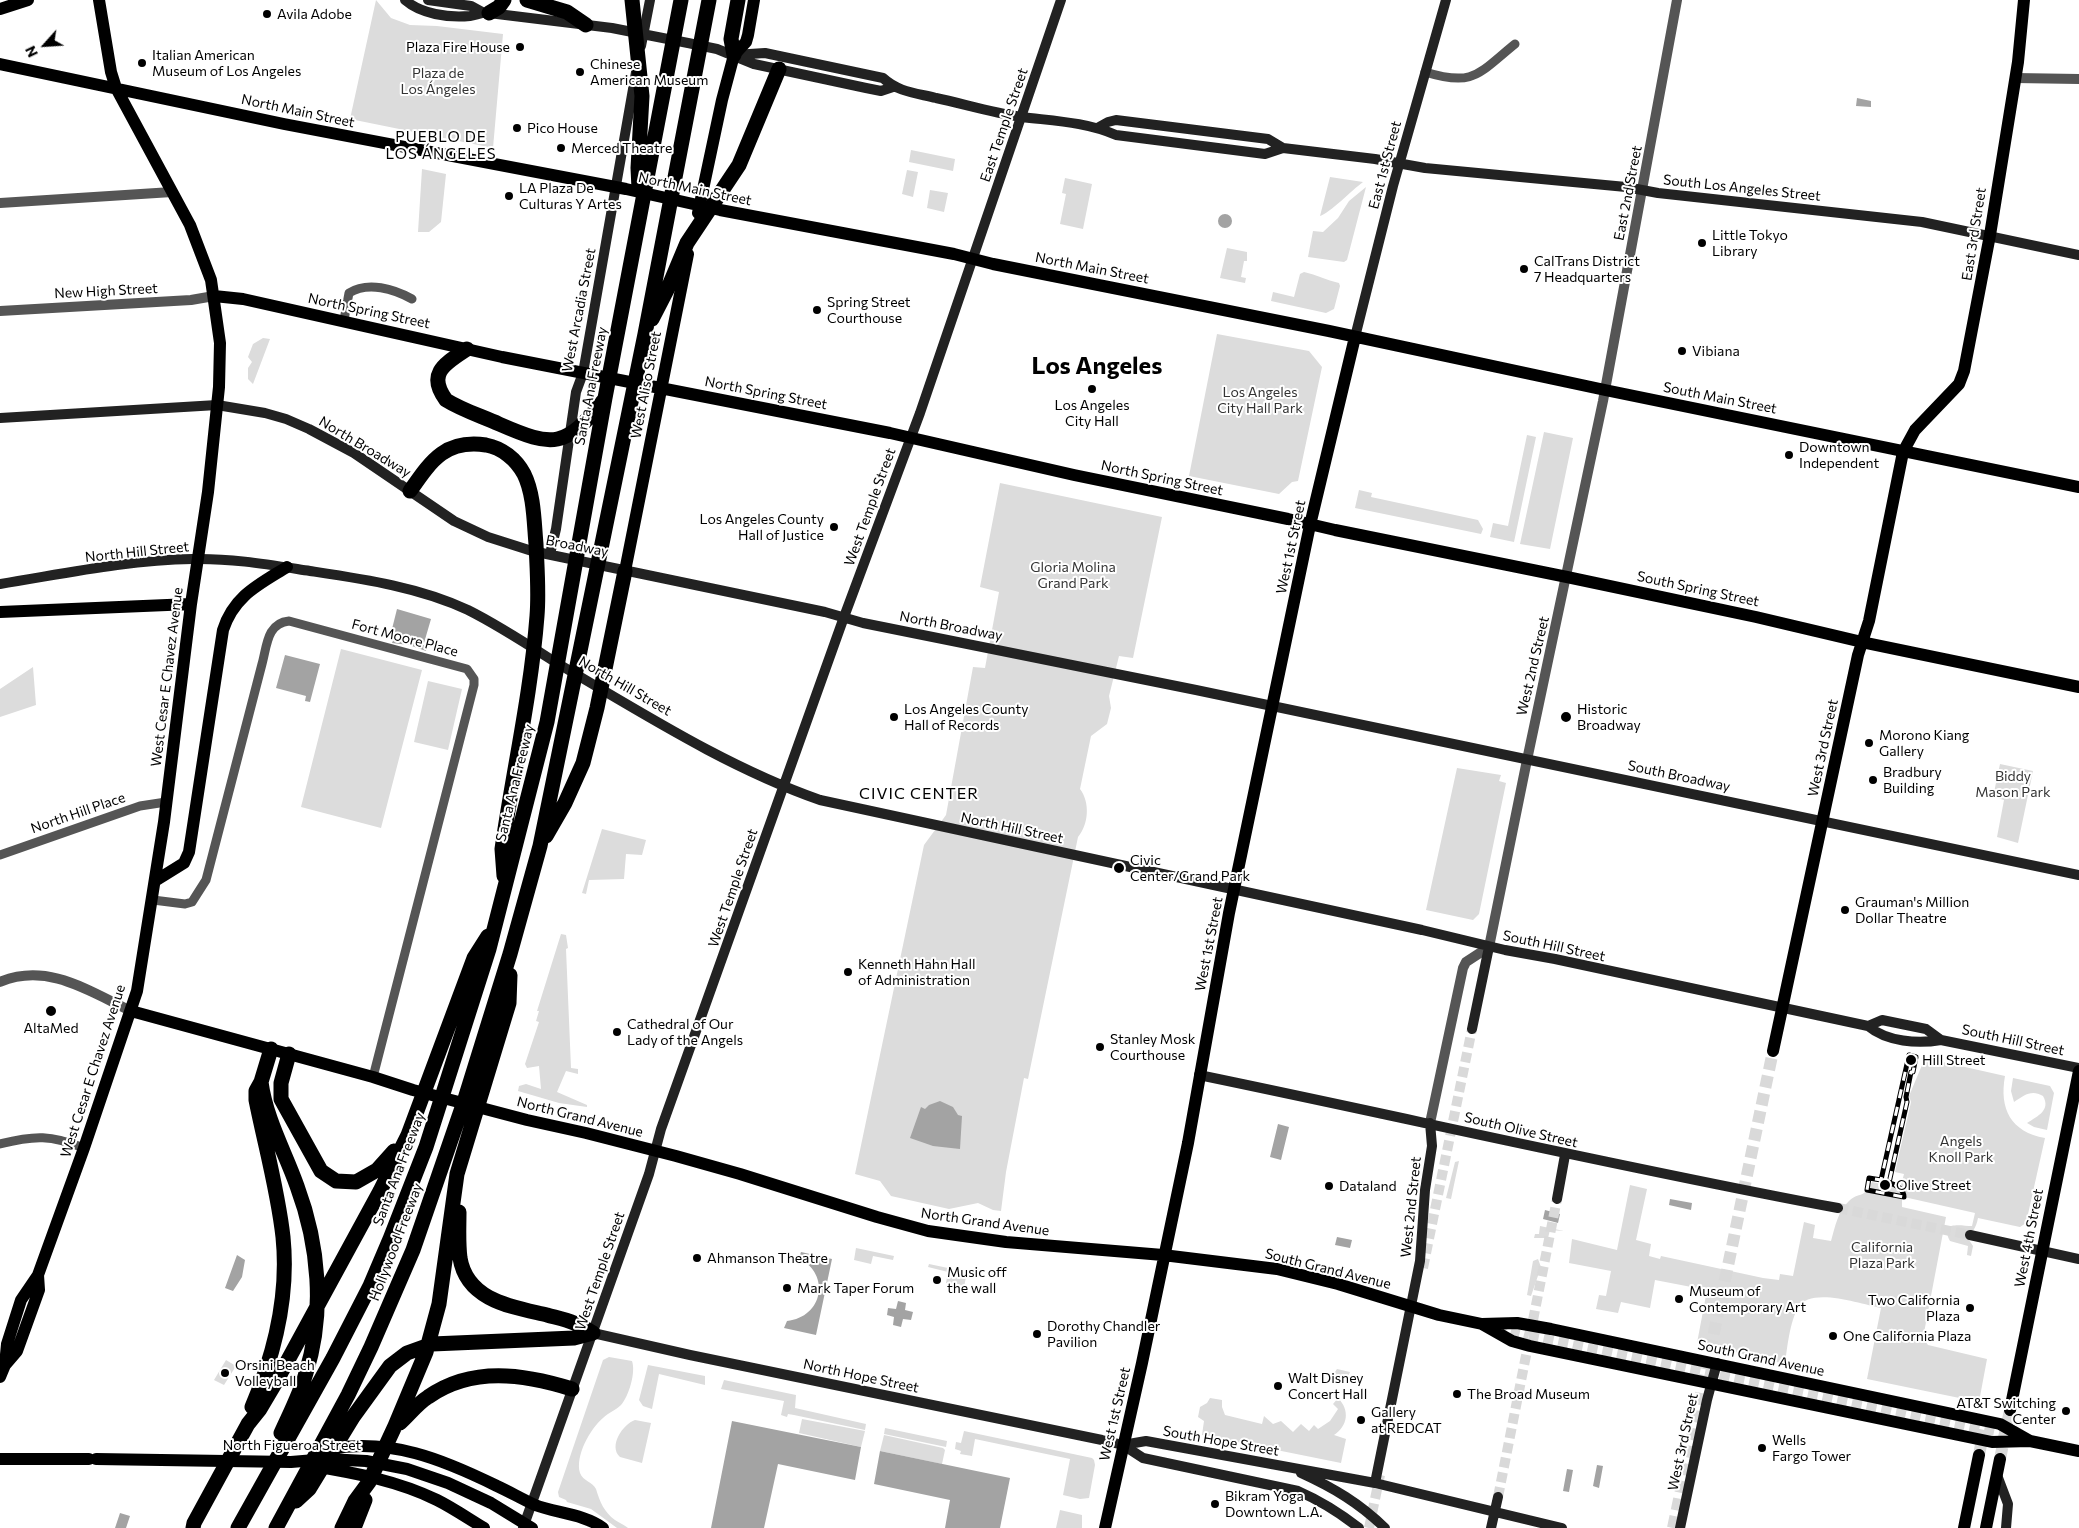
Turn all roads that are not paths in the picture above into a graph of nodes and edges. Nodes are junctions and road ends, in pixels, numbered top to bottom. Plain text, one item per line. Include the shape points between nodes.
1 (28, 0) edge
2 (99, 0) edge
3 (405, 0) edge
4 (428, 0) edge
5 (504, 0) edge
6 (527, 0) edge
7 (632, 0) edge
8 (650, 0) edge
9 (682, 0) edge
10 (709, 0) edge
11 (738, 0) edge
12 (754, 0) edge
13 (1061, 0) edge
14 (1446, 0) edge
15 (1677, 0) edge
16 (2024, 0) edge
17 (0, 8) edge
18 (486, 12) junction
19 (586, 25) junction
20 (643, 34) junction
21 (1515, 44) dead end
22 (734, 55) junction
23 (0, 64) edge
24 (779, 69) junction
25 (1425, 72) junction
26 (2015, 78) junction
27 (2079, 79) edge
28 (893, 87) junction
29 (116, 88) junction
30 (1022, 117) junction
31 (1099, 127) junction
32 (1283, 148) junction
33 (1400, 164) junction
34 (621, 188) junction
35 (1642, 191) junction
36 (172, 192) junction
37 (0, 203) edge
38 (700, 205) junction
39 (641, 213) junction
40 (1990, 236) junction
41 (2079, 255) edge
42 (973, 259) junction
43 (214, 296) junction
44 (412, 298) dead end
45 (0, 311) edge
46 (344, 320) junction
47 (645, 334) junction
48 (1355, 337) junction
49 (466, 349) junction
50 (589, 373) junction
51 (655, 386) junction
52 (1605, 390) junction
53 (605, 398) junction
54 (217, 405) junction
55 (0, 418) edge
56 (910, 438) junction
57 (1903, 452) junction
58 (2079, 488) edge
59 (410, 490) junction
60 (1310, 525) junction
61 (524, 549) joint
62 (550, 554) junction
63 (287, 567) junction
64 (619, 569) junction
65 (1566, 577) junction
66 (0, 584) edge
67 (191, 604) junction
68 (0, 612) edge
69 (844, 617) junction
70 (1862, 642) junction
71 (2079, 687) edge
72 (1272, 707) junction
73 (1527, 760) junction
74 (783, 787) junction
75 (166, 802) junction
76 (1822, 822) junction
77 (540, 846) junction
78 (0, 855) edge
79 (2079, 875) edge
80 (155, 881) junction
81 (505, 888) junction
82 (1234, 890) junction
83 (152, 900) junction
84 (496, 922) junction
85 (1489, 947) junction
86 (510, 954) junction
87 (0, 982) edge
88 (1783, 1007) junction
89 (131, 1011) junction
90 (1868, 1026) junction
91 (1472, 1029) tunnel mouth
92 (1941, 1040) junction
93 (271, 1049) junction
94 (1774, 1051) tunnel mouth
95 (290, 1054) junction
96 (2079, 1070) edge
97 (1199, 1075) junction
98 (374, 1077) junction
99 (261, 1082) junction
100 (419, 1106) junction
101 (1430, 1123) junction
102 (0, 1144) edge
103 (84, 1148) junction
104 (464, 1148) junction
105 (656, 1151) junction
106 (1565, 1155) junction
107 (1557, 1199) tunnel mouth
108 (1838, 1208) tunnel mouth
109 (1970, 1235) tunnel mouth
110 (2042, 1250) junction
111 (1163, 1255) junction
112 (2079, 1259) edge
113 (1412, 1307) junction
114 (1482, 1324) junction
115 (593, 1333) junction
116 (1717, 1363) junction
117 (0, 1377) edge
118 (1711, 1384) junction
119 (572, 1389) junction
120 (306, 1395) junction
121 (2010, 1410) tunnel mouth
122 (253, 1414) junction
123 (401, 1418) junction
124 (2030, 1441) junction
125 (1123, 1445) junction
126 (2079, 1451) edge
127 (1979, 1455) tunnel mouth
128 (0, 1459) edge
129 (2000, 1459) tunnel mouth
130 (291, 1462) junction
131 (1288, 1468) junction
132 (1997, 1475) junction
133 (1375, 1483) junction
134 (1498, 1497) tunnel mouth
135 (531, 1508) junction
136 (1496, 1513) junction
137 (281, 1518) edge
138 (240, 1523) edge
139 (192, 1526) edge
140 (347, 1527) edge
141 (484, 1528) edge
142 (524, 1528) edge
143 (532, 1528) edge
144 (603, 1528) edge
145 (1105, 1528) edge
146 (1359, 1528) edge
147 (1385, 1528) edge
148 (1491, 1528) edge
149 (1562, 1528) edge
150 (1680, 1528) edge
151 (1964, 1528) edge
152 (1986, 1528) edge
153 (2006, 1528) edge

1 - 17 main road
2 - 29 main road, West Cesar E Chavez Avenue
3 - 18 main road via 428,13 471,16
4 - 18 main road via 471,6
5 - 18 highway via 499,7
6 - 19 highway via 567,12
7 - 39 highway via 642,96 638,168
8 - 20 main road, West Arcadia Street
9 - 39 highway, Santa Ana Freeway
10 - 47 highway
11 - 22 highway via 731,39
12 - 22 main road, West Aliso Street via 746,42
13 - 30 main road, East Temple Street
14 - 25 main road, East 1st Street
15 - 35 street, East 2nd Street
16 - 26 main road, East 3rd Street
18 - 19 main road
19 - 20 main road
20 - 22 main road
20 - 34 main road, West Arcadia Street via 630,106
21 - 25 street via 1468,78 1453,79
22 - 24 main road via 754,64
22 - 28 main road via 758,52 783,57 883,78
22 - 38 main road, West Aliso Street
23 - 29 main road, North Main Street
24 - 28 main road via 881,91
24 - 47 highway via 739,164 688,242
25 - 33 main road, East 1st Street
26 - 27 street
26 - 40 main road, East 3rd Street
28 - 30 main road
29 - 34 main road, North Main Street via 363,140
29 - 36 main road, West Cesar E Chavez Avenue
30 - 31 main road
30 - 42 main road, East Temple Street
31 - 32 main road via 1116,135 1265,154
31 - 32 main road via 1116,120 1268,139
32 - 33 main road, South Los Angeles Street
33 - 35 main road, South Los Angeles Street
33 - 48 main road, East 1st Street
34 - 38 main road, North Main Street
34 - 50 main road, West Arcadia Street
35 - 40 main road, South Los Angeles Street via 1922,222
35 - 52 street, East 2nd Street
36 - 37 street
36 - 43 main road, West Cesar E Chavez Avenue via 201,252
38 - 42 main road, North Main Street
38 - 51 main road, West Aliso Street
39 - 53 highway, Santa Ana Freeway
40 - 41 main road, South Los Angeles Street
40 - 57 main road, East 3rd Street via 1962,378 1916,430
42 - 48 main road, North Main Street
42 - 56 main road, West Temple Street
43 - 45 street, New High Street
43 - 46 main road, North Spring Street via 244,298
43 - 54 main road, West Cesar E Chavez Avenue via 220,343
44 - 46 street via 397,291 370,287 355,289 349,293
46 - 49 main road, North Spring Street
47 - 77 highway
48 - 52 main road, South Main Street
48 - 60 main road, West 1st Street
49 - 50 main road, North Spring Street
49 - 53 highway via 442,366 439,372 438,384 446,400 532,438 554,441 566,435 586,422
50 - 51 main road, North Spring Street
50 - 62 main road, West Arcadia Street via 576,392
51 - 56 main road, North Spring Street
51 - 64 main road, West Aliso Street
52 - 57 main road, South Main Street
52 - 65 street, West 2nd Street
53 - 81 highway, Santa Ana Freeway via 547,722
54 - 55 main road, North Broadway
54 - 59 main road, North Broadway via 265,413 309,429 354,453
54 - 67 main road, West Cesar E Chavez Avenue
56 - 60 main road, North Spring Street
56 - 69 main road, West Temple Street
57 - 58 main road, South Main Street
57 - 70 main road, West 3rd Street
59 - 61 main road, North Broadway via 472,531
59 - 81 highway via 435,457 452,448 472,444 502,451 516,462 530,492 535,528 537,616 502,849
60 - 65 main road, South Spring Street
60 - 72 main road, West 1st Street
61 - 62 main road, Broadway
62 - 64 main road, Broadway
63 - 66 main road, North Hill Street via 222,560 157,561
63 - 74 main road, North Hill Street via 344,576 428,596 468,610 733,764
63 - 80 main road via 240,599 228,615 189,852 184,863
64 - 69 main road, North Broadway
64 - 77 highway via 596,716 583,763
65 - 70 main road, South Spring Street
65 - 73 street, West 2nd Street
67 - 68 main road
67 - 75 main road, West Cesar E Chavez Avenue
69 - 72 main road, North Broadway
69 - 74 main road, West Temple Street
70 - 71 main road, South Spring Street
70 - 76 main road, West 3rd Street
72 - 73 main road, South Broadway
72 - 82 main road, West 1st Street
73 - 76 main road, South Broadway
73 - 85 street, West 2nd Street
74 - 82 main road, North Hill Street via 870,812
74 - 105 main road, West Temple Street via 661,1129
75 - 78 street, North Hill Place via 140,806
75 - 80 main road, West Cesar E Chavez Avenue
76 - 79 main road, South Broadway
76 - 88 main road, West 3rd Street
77 - 86 highway
80 - 83 main road, West Cesar E Chavez Avenue
81 - 84 highway, Santa Ana Freeway
82 - 85 main road, South Hill Street
82 - 97 main road, West 1st Street
83 - 89 main road, West Cesar E Chavez Avenue
83 - 98 street, Fort Moore Place via 192,902 206,880 260,672 272,629 277,624 289,621 471,672 474,685
84 - 100 highway via 474,958
84 - 120 highway, Santa Ana Freeway via 444,1095 409,1195 370,1286
85 - 88 main road, South Hill Street
85 - 91 main road, West 2nd Street
85 - 101 street, West 2nd Street via 1466,962
86 - 104 highway via 509,1003
86 - 137 highway, Hollywood Freeway via 431,1201 392,1299 348,1395
87 - 89 street, North Grand Avenue via 13,977 43,974 87,989
88 - 90 main road, South Hill Street
88 - 94 main road, West 3rd Street
89 - 93 main road, North Grand Avenue
89 - 103 main road, West Cesar E Chavez Avenue
90 - 92 main road, South Hill Street via 1879,1035 1923,1043
90 - 92 main road, South Hill Street via 1882,1020 1926,1029
92 - 96 main road, South Hill Street
93 - 95 main road, North Grand Avenue
93 - 99 highway
95 - 98 main road, North Grand Avenue
95 - 100 highway via 281,1084 281,1099 317,1166 336,1181 356,1182 377,1170 394,1150
96 - 110 main road, West 4th Street
97 - 101 main road, South Olive Street
97 - 111 main road, West 1st Street via 1188,1143
98 - 105 main road, North Grand Avenue via 413,1090
99 - 120 highway via 266,1108 297,1184 315,1258 317,1305 306,1373
99 - 122 highway via 256,1100 281,1227 284,1281 282,1310
100 - 122 highway via 380,1191
101 - 106 main road, South Olive Street
101 - 113 main road, West 2nd Street via 1432,1146
102 - 103 street via 47,1137
103 - 117 main road, West Cesar E Chavez Avenue via 38,1275 21,1300
104 - 115 highway via 459,1242 466,1275 484,1296 503,1305 579,1323
104 - 123 highway via 453,1197 433,1328
105 - 111 main road, North Grand Avenue via 928,1231 1006,1242
105 - 115 main road, West Temple Street
106 - 107 main road
106 - 108 main road, South Olive Street
109 - 110 main road
110 - 112 main road
110 - 121 main road, West 4th Street
111 - 113 main road, South Grand Avenue via 1278,1269
111 - 125 main road, West 1st Street
113 - 114 main road, South Grand Avenue
113 - 133 main road, West 2nd Street
114 - 116 main road, South Grand Avenue via 1526,1324
114 - 118 main road, South Grand Avenue via 1497,1334 1530,1346
115 - 119 main road, West Temple Street
115 - 125 main road, North Hope Street
115 - 137 highway via 574,1338 426,1345 400,1357 353,1417 309,1490
116 - 118 main road, West 3rd Street
116 - 124 main road, South Grand Avenue via 2000,1424
118 - 124 main road, South Grand Avenue via 1992,1442
118 - 150 main road, West 3rd Street
119 - 123 highway via 526,1376 476,1377 460,1380 437,1391
119 - 135 main road, West Temple Street
120 - 138 highway
122 - 139 highway
123 - 140 highway via 369,1482 365,1505
124 - 126 main road, South Grand Avenue
125 - 131 main road, South Hope Street via 1146,1441
125 - 145 main road, West 1st Street
125 - 146 main road via 1143,1458 1298,1492 1320,1501
127 - 151 main road
128 - 130 main road, North Figueroa Street
129 - 132 main road
130 - 135 main road via 327,1449 390,1447 456,1467
130 - 141 main road via 363,1474 398,1484 437,1500
130 - 143 main road, North Figueroa Street via 346,1459 407,1469 470,1493
131 - 133 main road, South Hope Street
131 - 147 main road via 1339,1491
132 - 152 main road
132 - 153 main road via 2008,1504
133 - 136 main road, South Hope Street
134 - 136 main road
135 - 142 main road, West Temple Street
135 - 144 main road via 588,1520
136 - 148 main road
136 - 149 main road, South Hope Street

